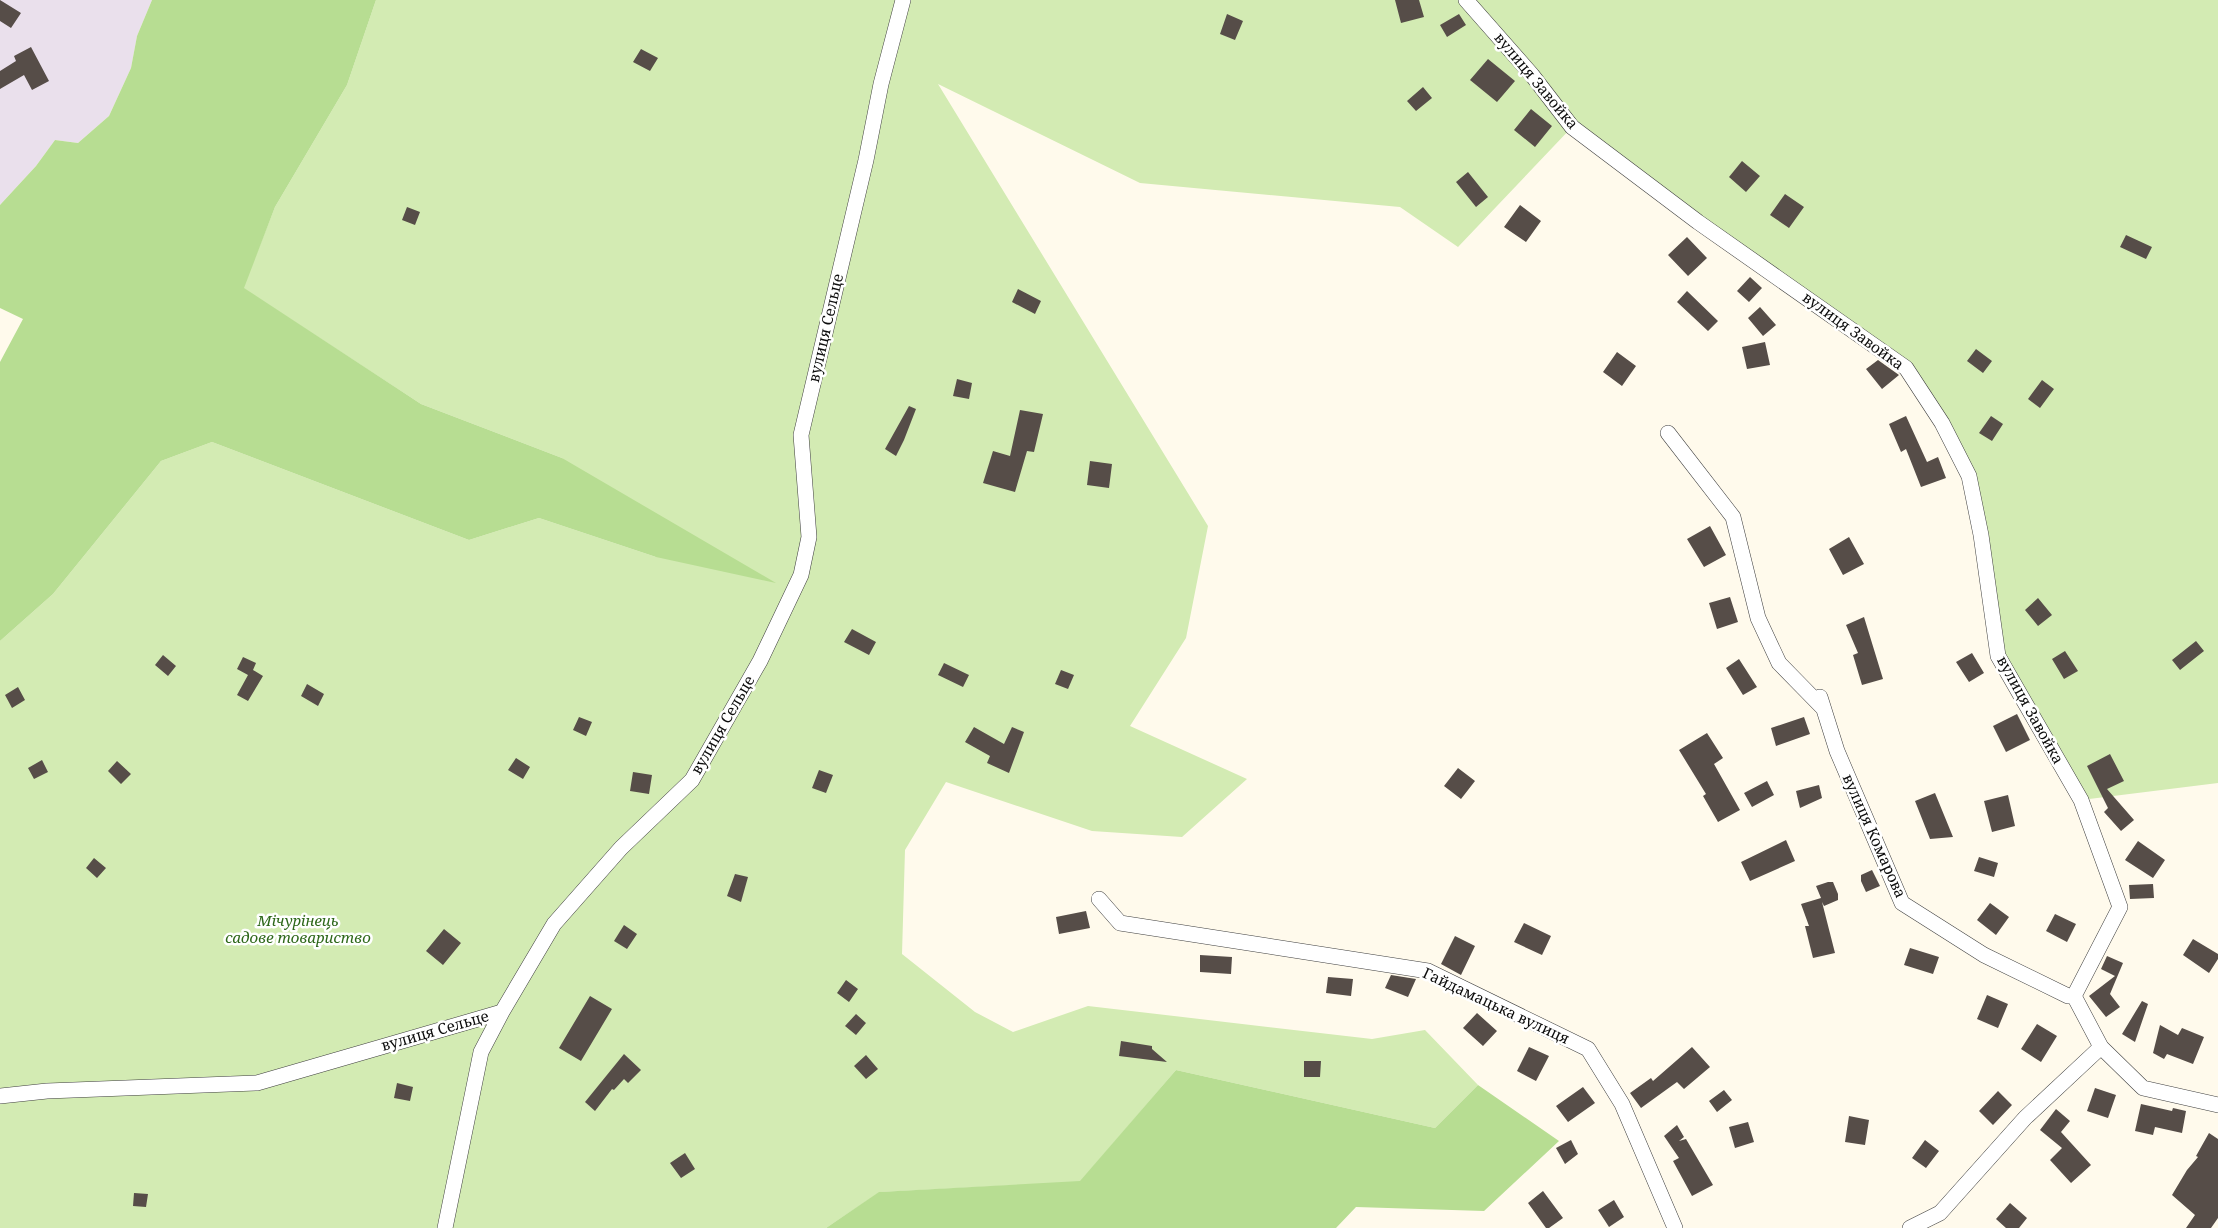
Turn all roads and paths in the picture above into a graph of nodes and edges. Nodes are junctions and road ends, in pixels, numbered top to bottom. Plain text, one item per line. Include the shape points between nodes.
1 (903, 0) edge
2 (1466, 0) edge
3 (1668, 433) dead end
4 (1098, 899) dead end
5 (2074, 996) junction
6 (502, 1012) junction
7 (2101, 1047) junction
8 (0, 1096) edge
9 (2218, 1105) edge
10 (445, 1228) edge
11 (1675, 1228) edge
12 (1910, 1228) edge

1 - 6 street, вулиця Сельце via 801,435 809,538 801,575 760,661 692,780 621,848 554,924
2 - 5 street, вулиця Завойка via 1532,75 1572,127 1698,222 1906,368 1942,423 1969,476 1998,656 2080,800 2120,906
3 - 5 street, вулиця Комарова via 1733,517 1758,618 1779,663 1822,703 1837,751 1902,903 1984,955
4 - 11 street, Гайдамацька вулиця via 1120,923 1428,971 1588,1049 1622,1104
5 - 7 street
6 - 8 street, вулиця Сельце via 257,1083 47,1091
6 - 10 street via 481,1052
7 - 9 street via 2143,1088
7 - 12 street via 2025,1118 1940,1213

